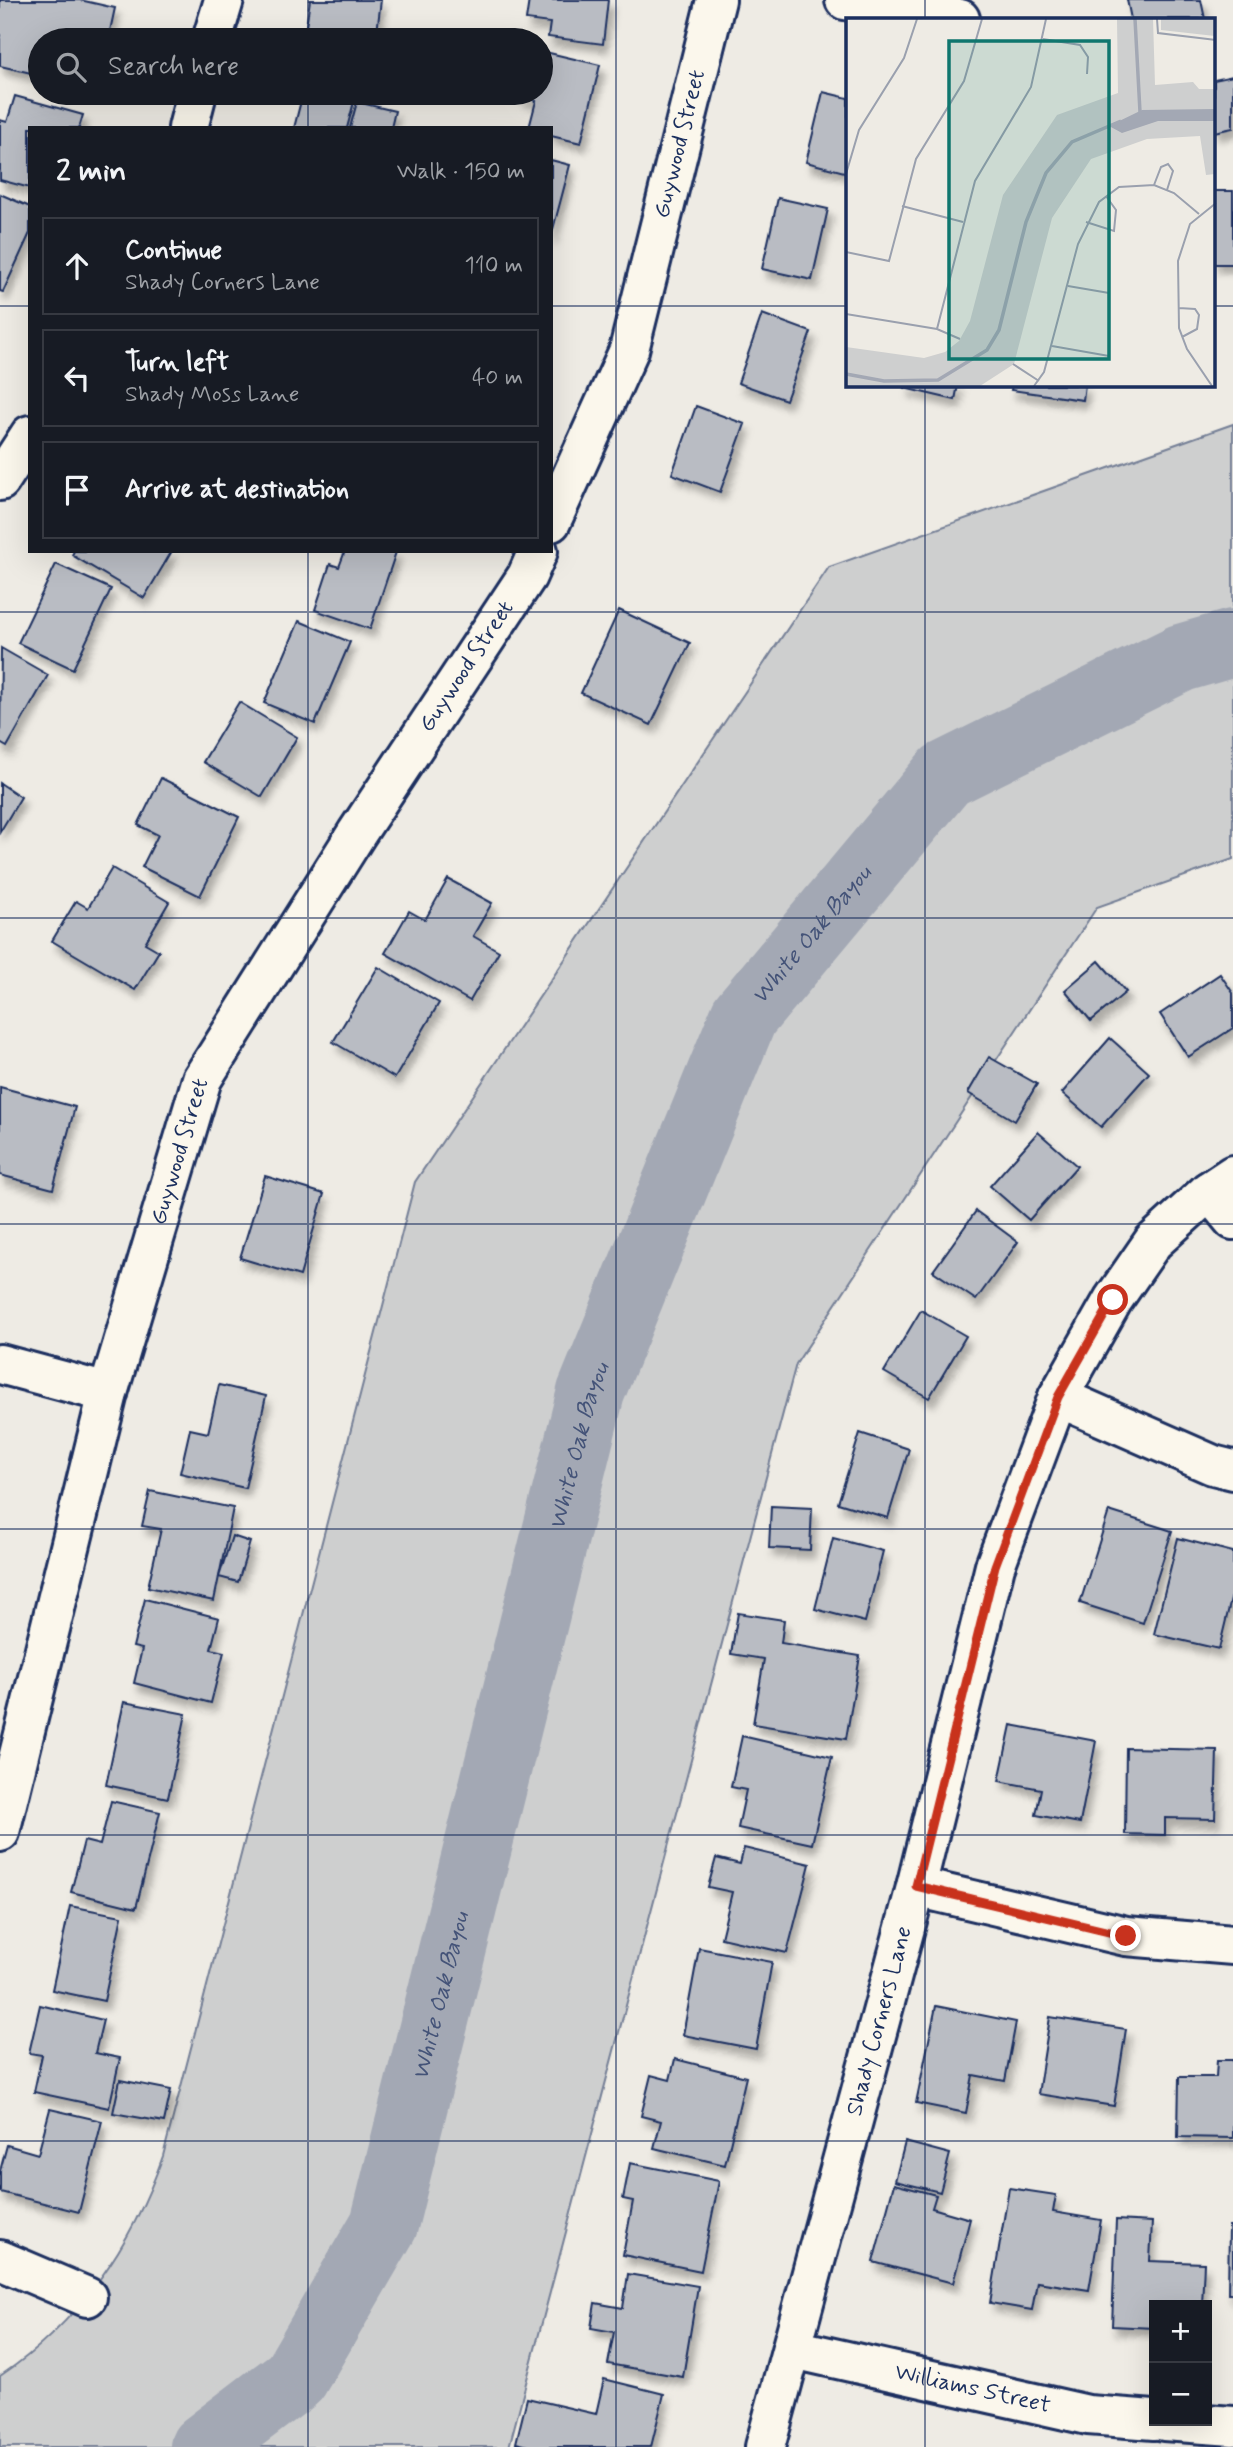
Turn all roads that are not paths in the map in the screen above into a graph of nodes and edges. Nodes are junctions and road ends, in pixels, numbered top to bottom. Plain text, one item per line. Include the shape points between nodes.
1 (224, 0) edge
2 (716, 0) edge
3 (845, 0) edge
4 (954, 18) edge
5 (216, 28) edge
6 (194, 105) edge
7 (189, 126) edge
8 (28, 438) edge
9 (0, 481) edge
10 (553, 518) edge
11 (537, 553) edge
12 (1221, 1183) edge
13 (1233, 1220) edge
14 (0, 1364) edge
15 (108, 1393) junction
16 (1058, 1397) junction
17 (1233, 1470) edge
18 (0, 1832) edge
19 (916, 1886) junction
20 (1233, 1945) edge
21 (0, 2260) edge
22 (87, 2297) dead end
23 (793, 2348) junction
24 (1149, 2420) edge
25 (1212, 2424) edge
26 (1233, 2425) edge
27 (1233, 2432) edge
28 (765, 2447) edge

1 - 5 street
2 - 10 street, Guywood Street via 629,350
3 - 4 street
6 - 7 street
8 - 9 street
11 - 15 street, Guywood Street via 527,576 202,1079
12 - 13 street, Shady Corners Lane
12 - 16 street, Shady Corners Lane via 1153,1242 1113,1300
14 - 15 street
15 - 18 street, Guywood Street
16 - 17 street
16 - 19 street, Shady Corners Lane via 995,1566
19 - 20 street via 1126,1936
19 - 23 street, Shady Corners Lane
21 - 22 street
23 - 24 street, Williams Street via 1088,2415
23 - 28 street, Shady Corners Lane
25 - 26 street
26 - 27 street

